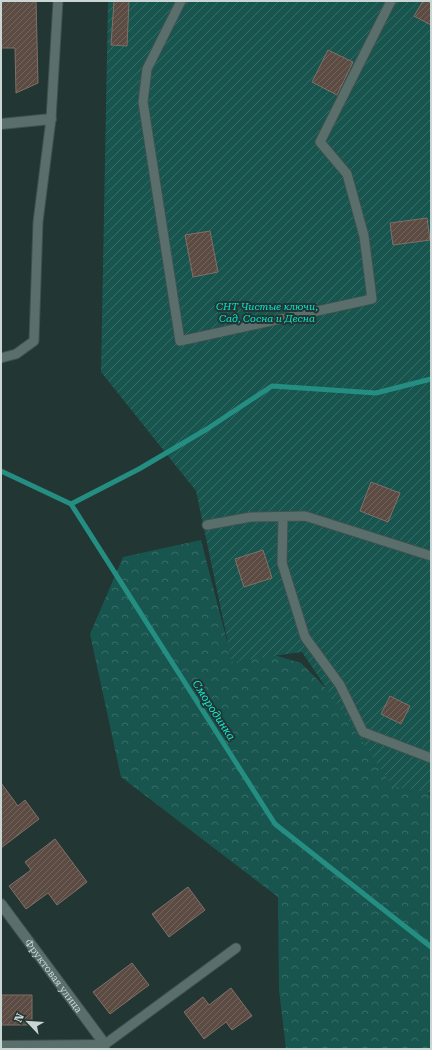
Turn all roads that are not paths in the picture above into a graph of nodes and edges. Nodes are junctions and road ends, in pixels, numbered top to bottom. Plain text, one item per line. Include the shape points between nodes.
1 (58, 1) edge
2 (181, 1) edge
3 (391, 1) edge
4 (51, 119) junction
5 (1, 124) edge
6 (1, 358) edge
7 (283, 517) junction
8 (206, 526) dead end
9 (431, 556) edge
10 (431, 758) edge
11 (1, 904) edge
12 (236, 948) dead end
13 (1, 1046) edge
14 (104, 1047) edge

1 - 4 lane
2 - 3 lane via 147,69 143,102 180,341 372,300 364,236 347,174 320,142
4 - 5 street
4 - 6 lane via 38,222 34,341 16,354
7 - 8 lane via 251,517
7 - 9 lane via 305,516
7 - 10 lane via 282,563 305,637 340,686 363,732
11 - 14 street, Фруктовая улица via 97,1033
12 - 14 lane
13 - 14 street

